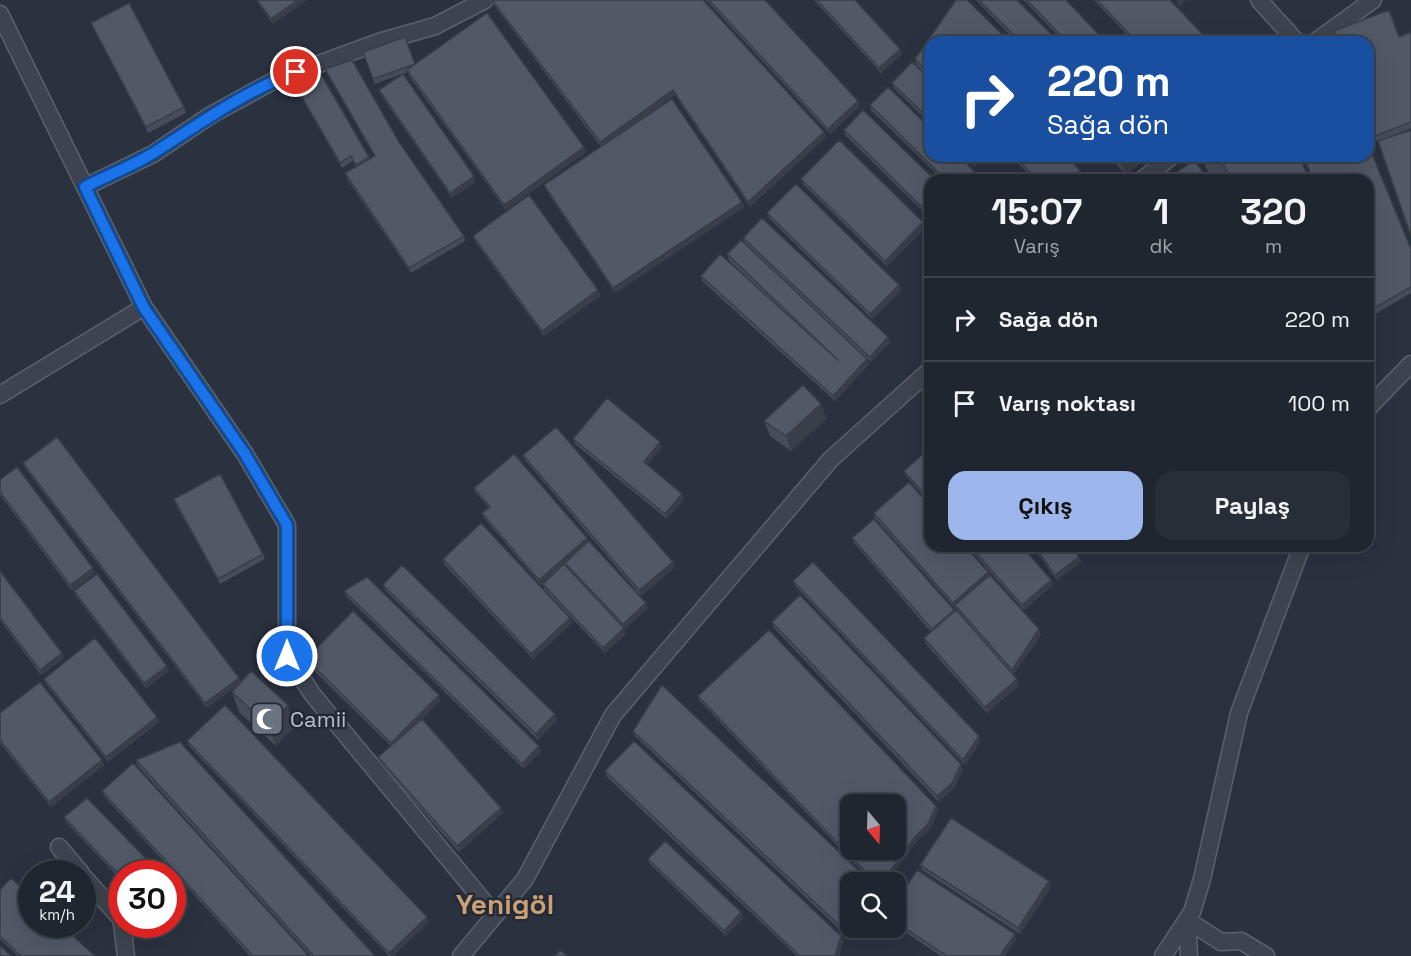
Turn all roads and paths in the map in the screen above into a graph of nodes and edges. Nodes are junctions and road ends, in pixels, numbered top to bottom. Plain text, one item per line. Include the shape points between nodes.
1 (484, 0) edge
2 (1259, 0) edge
3 (1373, 0) edge
4 (0, 14) edge
5 (1292, 36) edge
6 (1323, 36) edge
7 (1164, 162) edge
8 (1150, 174) edge
9 (85, 187) junction
10 (144, 308) junction
11 (1411, 364) edge
12 (924, 374) edge
13 (0, 395) edge
14 (1374, 402) edge
15 (1300, 552) edge
16 (59, 848) dead end
17 (70, 860) edge
18 (96, 891) edge
19 (108, 905) edge
20 (495, 915) junction
21 (1186, 920) junction
22 (124, 938) edge
23 (126, 956) edge
24 (461, 956) edge
25 (1163, 956) edge
26 (1189, 956) edge
27 (1266, 956) edge

1 - 9 street via 435,26 275,80 153,153
2 - 5 street
3 - 6 street
4 - 9 street
7 - 8 street
9 - 10 street
10 - 13 street
10 - 20 street via 245,454 287,525 287,656 313,695
11 - 14 street
12 - 20 street via 831,459 613,715 525,879
15 - 21 street via 1239,713 1202,879
16 - 17 street
18 - 19 street
20 - 24 street
21 - 25 street
21 - 26 street
21 - 27 street via 1221,942 1241,941
22 - 23 street

